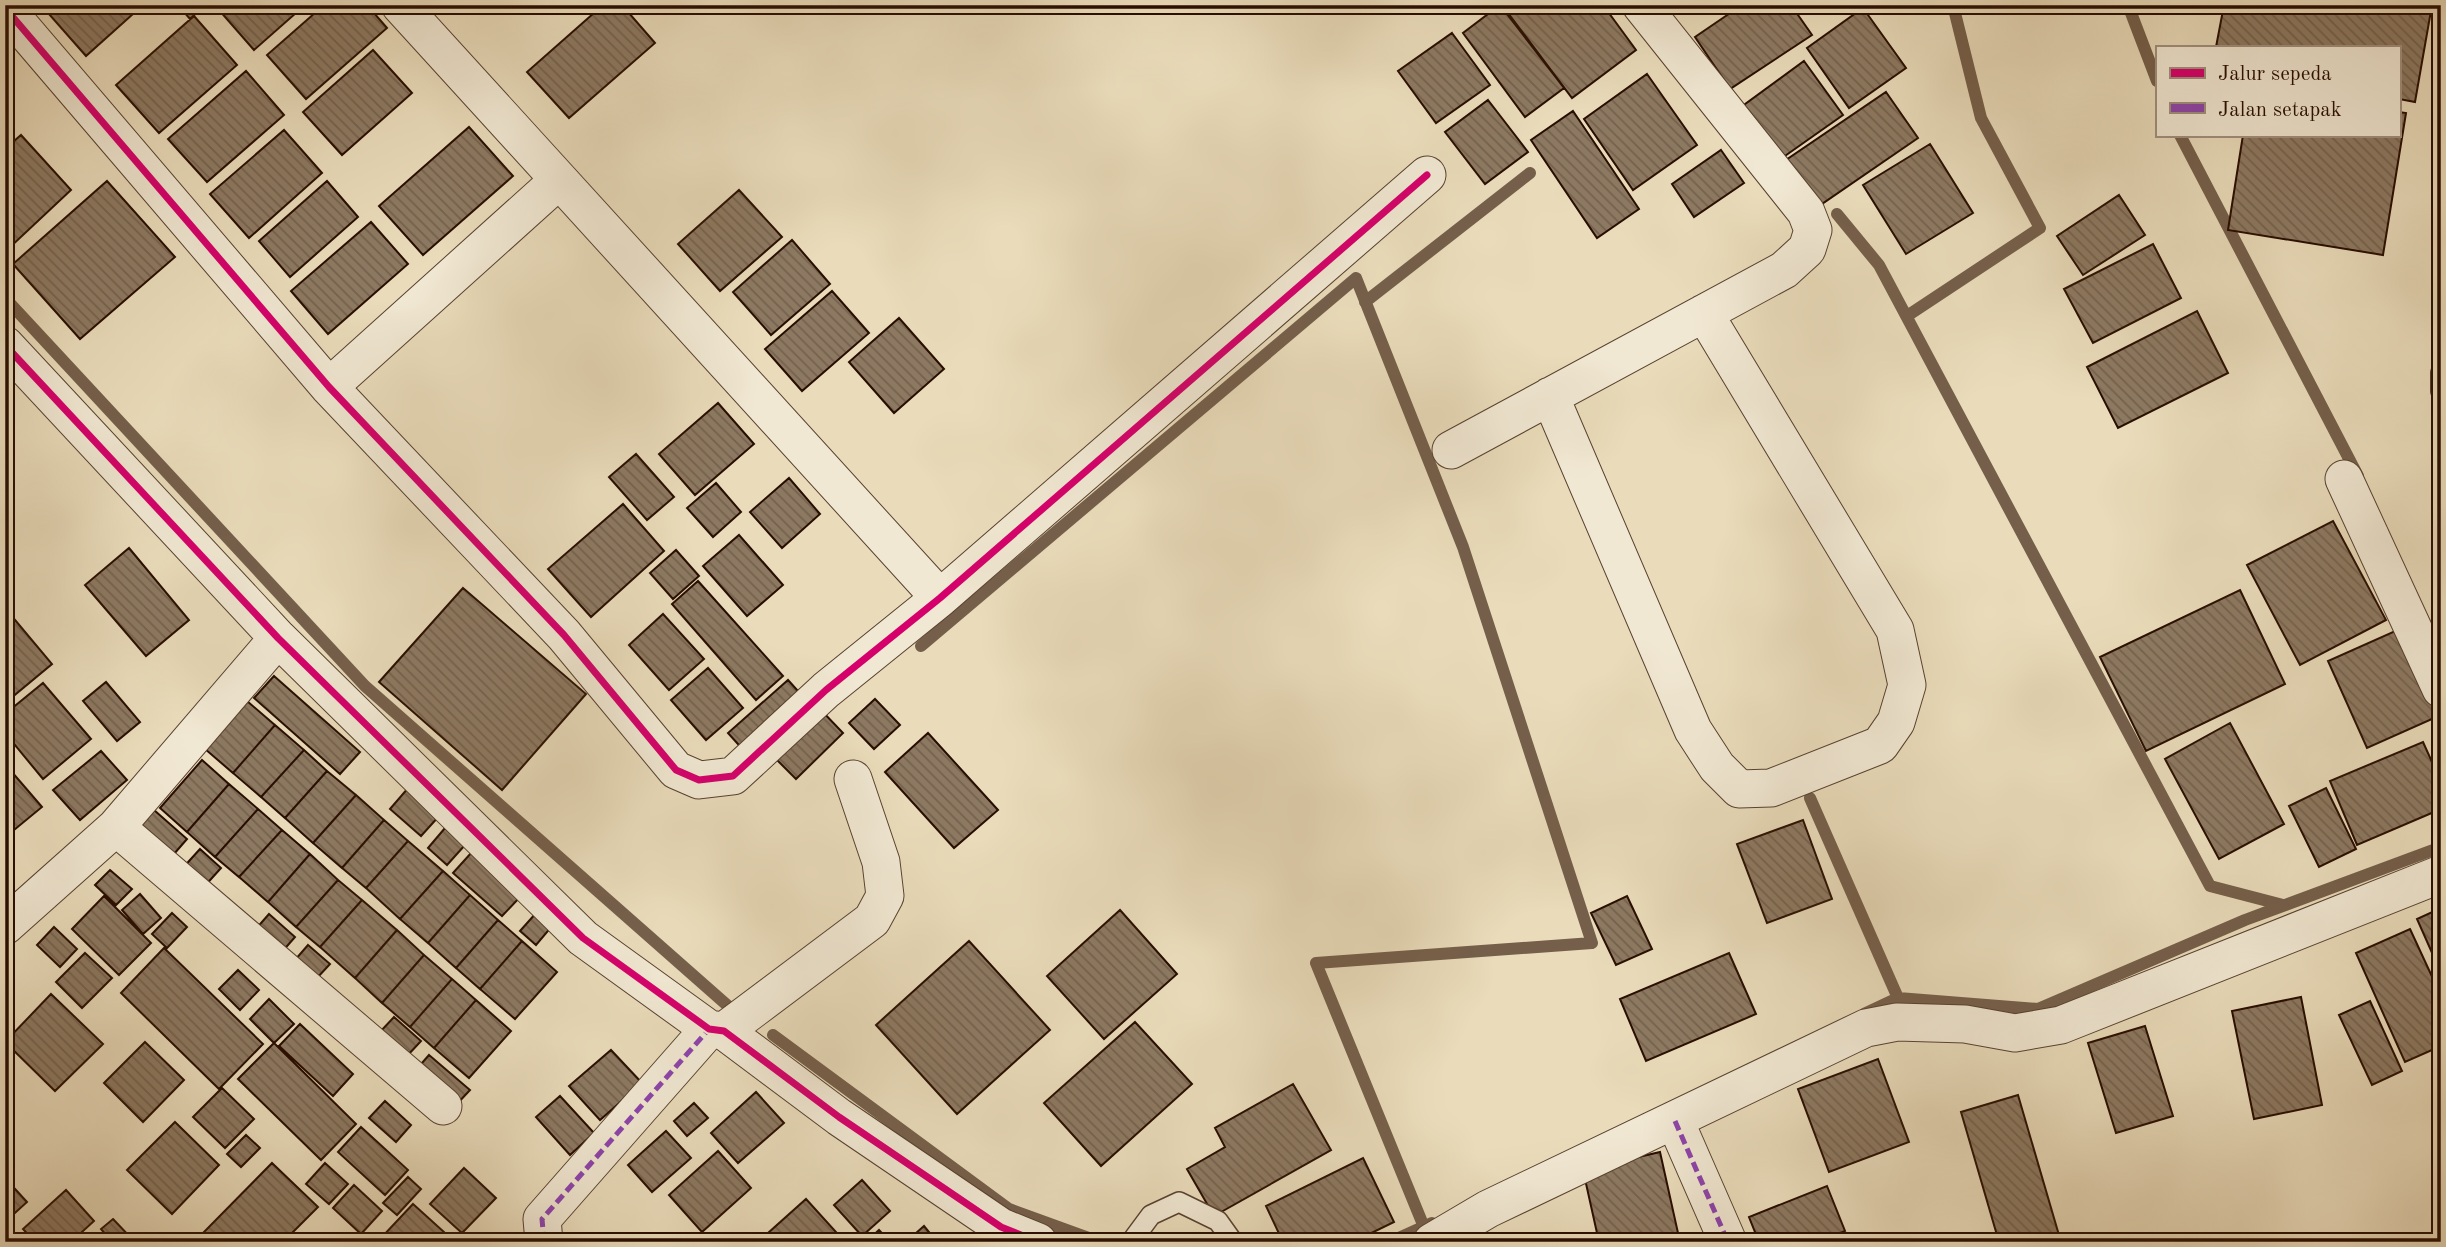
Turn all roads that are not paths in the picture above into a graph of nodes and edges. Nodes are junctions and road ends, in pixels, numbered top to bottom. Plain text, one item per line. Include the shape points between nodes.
1 (400, 5) edge
2 (1641, 5) edge
3 (5, 8) edge
4 (1427, 175) dead end
5 (559, 180) junction
6 (1704, 313) junction
7 (5, 345) edge
8 (2441, 373) edge
9 (329, 387) junction
10 (2441, 391) edge
11 (1550, 396) junction
12 (1451, 450) dead end
13 (2344, 479) dead end
14 (940, 598) junction
15 (278, 638) junction
16 (2441, 689) edge
17 (853, 779) dead end
18 (116, 827) junction
19 (2441, 874) edge
20 (5, 926) edge
21 (716, 1030) junction
22 (443, 1106) dead end
23 (1675, 1121) junction
24 (544, 1242) edge
25 (1038, 1242) edge
26 (1131, 1242) edge
27 (1233, 1242) edge
28 (1432, 1242) edge
29 (1728, 1242) edge

1 - 5 street
2 - 6 street via 1806,212 1814,230 1807,249 1784,270
3 - 9 street
4 - 14 street
5 - 9 street
5 - 14 street
6 - 11 street
6 - 11 street via 1895,629 1907,685 1896,722 1881,746 1771,788 1739,789 1717,767 1693,730
7 - 15 street
8 - 10 lane
9 - 14 street via 564,635 676,770 699,780 733,776 826,690
11 - 12 street
13 - 16 street
15 - 18 street
15 - 21 street via 583,938
17 - 21 street via 881,862 886,896 872,920
18 - 20 street
18 - 22 street
19 - 23 street via 2061,1025 2015,1033 1965,1024 1911,1022 1866,1028
21 - 24 street via 542,1219
21 - 25 street via 1001,1227
23 - 28 street via 1488,1209
23 - 29 street
26 - 27 lane via 1151,1215 1179,1202 1218,1221

